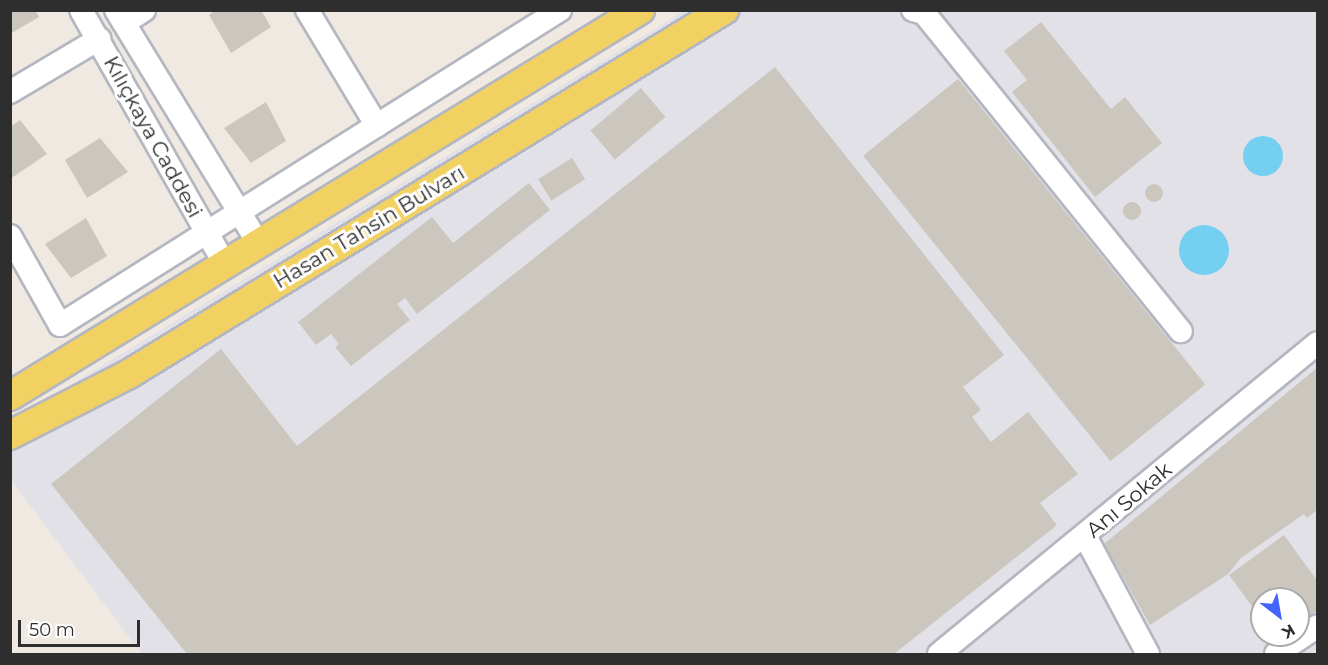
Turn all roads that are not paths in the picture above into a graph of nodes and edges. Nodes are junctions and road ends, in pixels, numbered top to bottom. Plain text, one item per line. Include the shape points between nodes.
1 (81, 10) edge
2 (144, 10) edge
3 (307, 10) edge
4 (560, 10) edge
5 (640, 10) edge
6 (724, 10) edge
7 (913, 10) edge
8 (120, 17) edge
9 (99, 39) junction
10 (10, 92) edge
11 (377, 126) junction
12 (240, 212) junction
13 (207, 232) junction
14 (10, 236) edge
15 (260, 246) junction
16 (225, 265) junction
17 (1181, 331) dead end
18 (1317, 343) edge
19 (129, 374) junction
20 (10, 396) edge
21 (10, 435) edge
22 (1085, 536) junction
23 (1317, 626) edge
24 (939, 654) edge
25 (1148, 654) edge
26 (1276, 654) edge

1 - 9 street, Kılıçkaya Caddesi
2 - 8 street
3 - 11 street
4 - 11 street
5 - 15 main road, Hasan Tahsin Bulvarı
6 - 19 main road, Hasan Tahsin Bulvarı
7 - 17 street via 924,13
8 - 12 street, Kılıçkaya Caddesi
9 - 10 street
9 - 13 street, Kılıçkaya Caddesi
11 - 12 street
12 - 13 street
12 - 15 street, Kılıçkaya Caddesi
13 - 14 street via 60,325
13 - 16 street, Kılıçkaya Caddesi
15 - 16 main road, Hasan Tahsin Bulvarı
15 - 19 main road via 264,262 259,273 151,339
16 - 20 main road, Hasan Tahsin Bulvarı
18 - 22 street, Anı Sokak
19 - 21 main road, Hasan Tahsin Bulvarı
22 - 24 street, Anı Sokak
22 - 25 street
23 - 26 street

